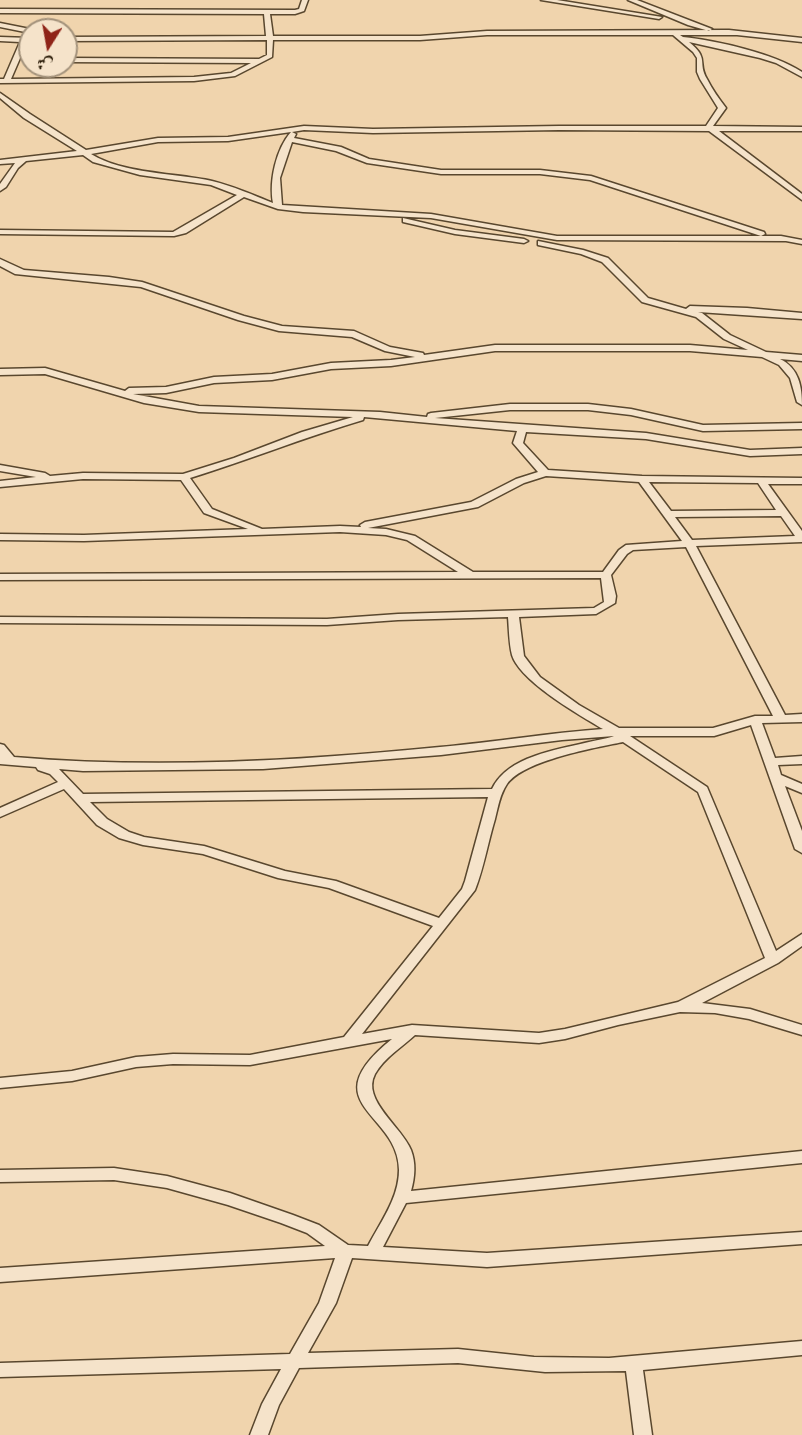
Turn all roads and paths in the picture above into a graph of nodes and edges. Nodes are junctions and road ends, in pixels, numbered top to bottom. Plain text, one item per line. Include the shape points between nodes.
1 (65, 0) edge
2 (305, 0) edge
3 (544, 0) edge
4 (631, 0) edge
5 (0, 11) edge
6 (61, 11) junction
7 (267, 11) junction
8 (0, 24) edge
9 (690, 24) junction
10 (18, 28) edge
11 (737, 33) junction
12 (674, 34) junction
13 (0, 39) edge
14 (78, 39) edge
15 (268, 39) junction
16 (683, 39) junction
17 (18, 40) edge
18 (802, 40) edge
19 (78, 60) edge
20 (262, 61) junction
21 (18, 63) edge
22 (802, 75) edge
23 (4, 81) edge
24 (0, 95) edge
25 (709, 127) junction
26 (297, 129) junction
27 (802, 129) edge
28 (290, 140) junction
29 (82, 153) junction
30 (24, 159) junction
31 (0, 162) edge
32 (0, 189) edge
33 (244, 194) junction
34 (802, 198) edge
35 (278, 207) junction
36 (354, 213) junction
37 (0, 232) edge
38 (789, 239) junction
39 (802, 242) edge
40 (0, 262) edge
41 (679, 309) junction
42 (802, 316) edge
43 (768, 355) junction
44 (430, 357) junction
45 (802, 358) edge
46 (1, 372) edge
47 (122, 392) junction
48 (802, 402) edge
49 (368, 415) junction
50 (410, 419) junction
51 (802, 426) edge
52 (522, 429) junction
53 (802, 451) edge
54 (0, 468) edge
55 (545, 473) junction
56 (184, 477) junction
57 (64, 478) junction
58 (642, 479) junction
59 (761, 481) junction
60 (802, 482) edge
61 (0, 484) edge
62 (784, 513) junction
63 (668, 514) junction
64 (340, 530) junction
65 (266, 532) junction
66 (0, 537) edge
67 (802, 539) edge
68 (690, 543) junction
69 (606, 575) junction
70 (472, 576) junction
71 (0, 577) edge
72 (513, 614) junction
73 (0, 620) edge
74 (780, 718) junction
75 (802, 718) edge
76 (755, 720) junction
77 (620, 735) junction
78 (0, 748) edge
79 (7, 760) edge
80 (802, 760) edge
81 (770, 762) junction
82 (775, 777) junction
83 (67, 783) junction
84 (802, 789) edge
85 (497, 793) junction
86 (79, 798) junction
87 (0, 813) edge
88 (802, 849) edge
89 (442, 924) junction
90 (802, 939) edge
91 (773, 960) junction
92 (680, 1007) junction
93 (412, 1030) junction
94 (802, 1030) edge
95 (348, 1042) junction
96 (0, 1083) edge
97 (802, 1156) edge
98 (0, 1176) edge
99 (400, 1198) junction
100 (802, 1238) edge
101 (345, 1251) junction
102 (372, 1252) junction
103 (0, 1275) edge
104 (802, 1348) edge
105 (293, 1361) junction
106 (633, 1363) junction
107 (0, 1370) edge
108 (259, 1435) edge
109 (643, 1435) edge

1 - 6 street
2 - 7 street via 300,11
3 - 9 street
4 - 9 street
5 - 6 street
6 - 7 street
7 - 15 street
8 - 10 street
9 - 11 street
11 - 12 street
11 - 18 street
12 - 15 street via 487,33 420,38
12 - 16 street
13 - 17 street
14 - 15 street
15 - 20 street via 272,49
16 - 22 street via 774,61
16 - 25 street via 700,58 703,79 722,108
19 - 20 street
20 - 23 street via 233,75 212,78
21 - 23 street
24 - 29 street
25 - 26 street
25 - 27 street
25 - 34 street
26 - 28 street
26 - 29 street via 228,139 158,140
28 - 35 street via 274,182
28 - 38 street via 350,153 367,161 441,172 540,172 591,178 734,227
29 - 30 street
29 - 33 street via 127,170 212,183
30 - 31 street
30 - 32 street via 12,169
33 - 35 street
33 - 37 street via 174,234
35 - 36 street
36 - 38 street via 449,218 557,238
36 - 41 street via 596,256 612,266 645,300
38 - 39 street
40 - 44 street via 24,273 142,285 282,329 354,334 388,349
41 - 42 street
41 - 43 street via 699,315 727,337
43 - 44 street via 668,347 495,348
43 - 45 street
43 - 48 street via 794,376
44 - 47 street
46 - 47 street via 45,371
47 - 49 street via 157,403 199,409
49 - 50 street
49 - 56 street
50 - 51 street via 510,407 588,407 703,428
50 - 52 street
52 - 53 street via 646,436 750,453
52 - 55 street via 518,443
54 - 57 street
55 - 58 street
55 - 64 street via 474,505
56 - 57 street
56 - 65 street via 208,512
57 - 61 street
58 - 59 street
58 - 63 street
59 - 60 street
59 - 62 street
62 - 63 street
62 - 67 street
63 - 68 street
64 - 65 street
64 - 70 street via 405,536
65 - 66 street
67 - 68 street
68 - 69 street via 630,547
68 - 74 street
69 - 70 street
69 - 72 street via 609,603 596,611
70 - 71 street
72 - 73 street via 327,622
72 - 77 street via 518,656 536,679 574,708
74 - 75 street
74 - 76 street
76 - 77 street via 714,732
76 - 81 street
77 - 79 street via 542,738 441,751 263,765 83,767
77 - 85 street via 518,770 503,780
77 - 91 street via 703,790
78 - 79 street
79 - 83 street via 54,771
80 - 81 street
81 - 82 street
82 - 84 street
82 - 88 street
83 - 86 street
83 - 87 street
85 - 86 street
85 - 89 street via 474,877
86 - 89 street via 102,822 124,835 204,850 283,875 331,884
89 - 95 street
90 - 91 street
91 - 92 street
92 - 93 street via 539,1038
92 - 94 street via 750,1014
93 - 95 street
93 - 99 street via 379,1058 366,1078 366,1094 403,1149 407,1174
95 - 96 street via 250,1060 136,1062 72,1076
97 - 99 street
98 - 101 street via 141,1176 287,1219 313,1229
99 - 102 street
100 - 102 street via 487,1260
101 - 102 street
101 - 103 street
101 - 105 street via 339,1277 323,1312
104 - 106 street
105 - 106 street via 458,1356 545,1365
105 - 107 street
105 - 108 street
106 - 109 street

